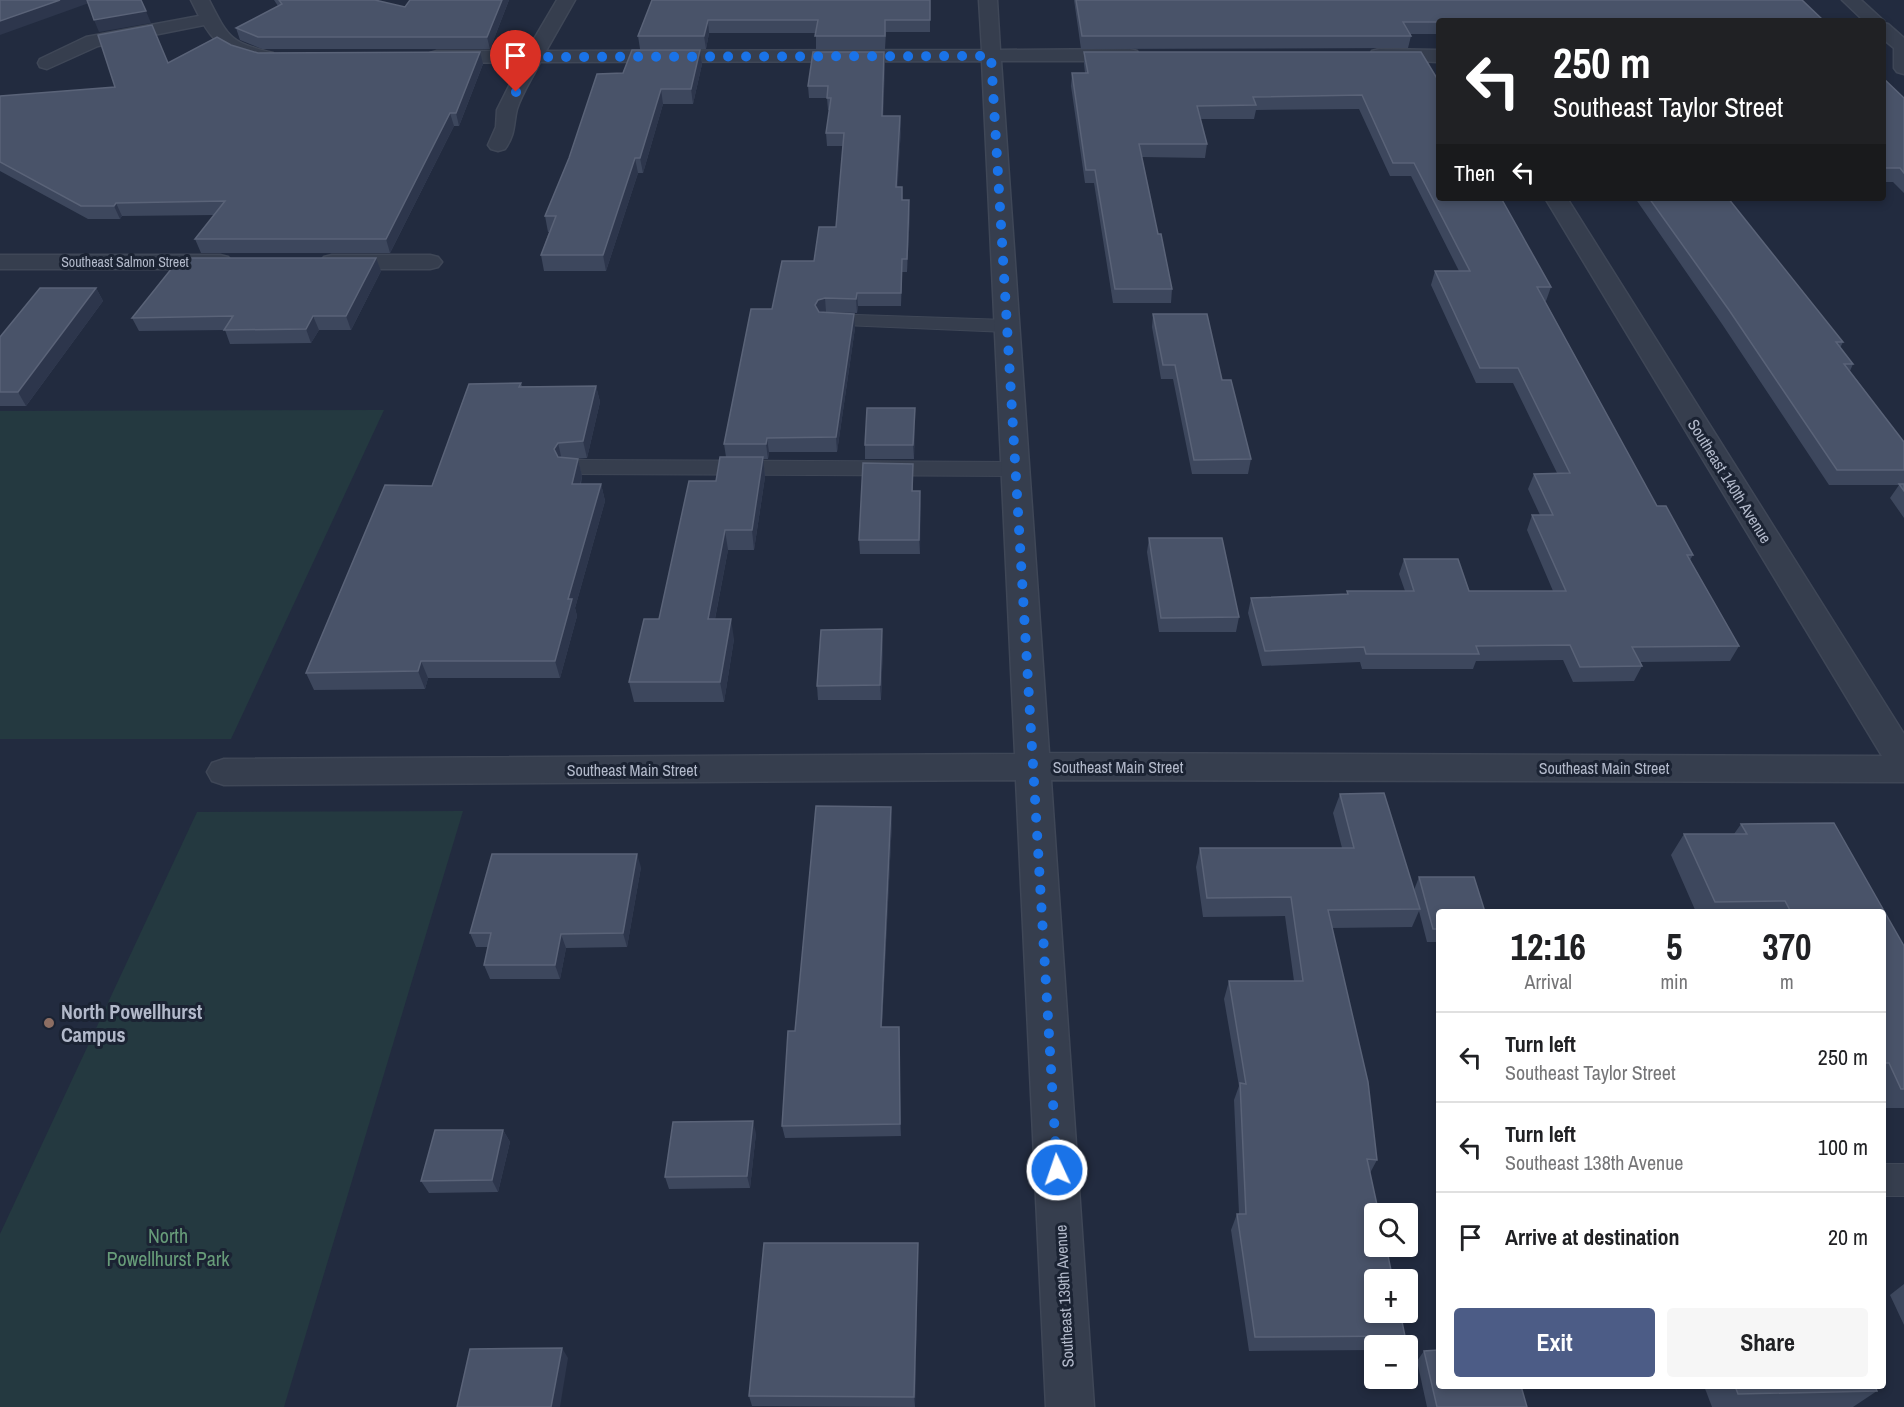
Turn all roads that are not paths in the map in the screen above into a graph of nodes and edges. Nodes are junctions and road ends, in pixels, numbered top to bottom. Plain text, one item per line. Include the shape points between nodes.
1 (200, 0) edge
2 (566, 0) edge
3 (988, 0) edge
4 (1851, 0) edge
5 (1872, 18) edge
6 (210, 19) junction
7 (1886, 32) edge
8 (1154, 55) edge
9 (1356, 55) edge
10 (991, 56) junction
11 (1436, 56) edge
12 (1886, 56) edge
13 (1904, 56) edge
14 (284, 57) edge
15 (414, 57) edge
16 (533, 57) junction
17 (46, 63) dead end
18 (1904, 68) edge
19 (498, 146) dead end
20 (1558, 201) edge
21 (0, 262) edge
22 (239, 262) edge
23 (310, 262) edge
24 (430, 262) dead end
25 (827, 320) edge
26 (1007, 326) junction
27 (571, 467) edge
28 (1016, 469) junction
29 (1904, 763) edge
30 (1033, 767) junction
31 (1904, 769) edge
32 (224, 772) dead end
33 (1886, 1180) edge
34 (1904, 1180) edge
35 (1070, 1407) edge

1 - 6 street
2 - 16 street
3 - 10 street, Southeast 139th Avenue
4 - 5 street
6 - 14 street via 228,46 243,54
6 - 17 street via 93,41
7 - 13 street via 1903,47
8 - 10 street
9 - 11 street
10 - 16 street
10 - 26 street, Southeast 139th Avenue
12 - 13 street
13 - 18 street
15 - 16 street
16 - 19 street via 507,110 507,127
20 - 29 street, Southeast 140th Avenue
21 - 22 street, Southeast Salmon Street
23 - 24 street
25 - 26 lane
26 - 28 street, Southeast 139th Avenue
27 - 28 lane
28 - 30 street, Southeast 139th Avenue
30 - 31 street, Southeast Main Street
30 - 32 street, Southeast Main Street
30 - 35 street, Southeast 139th Avenue
33 - 34 lane

